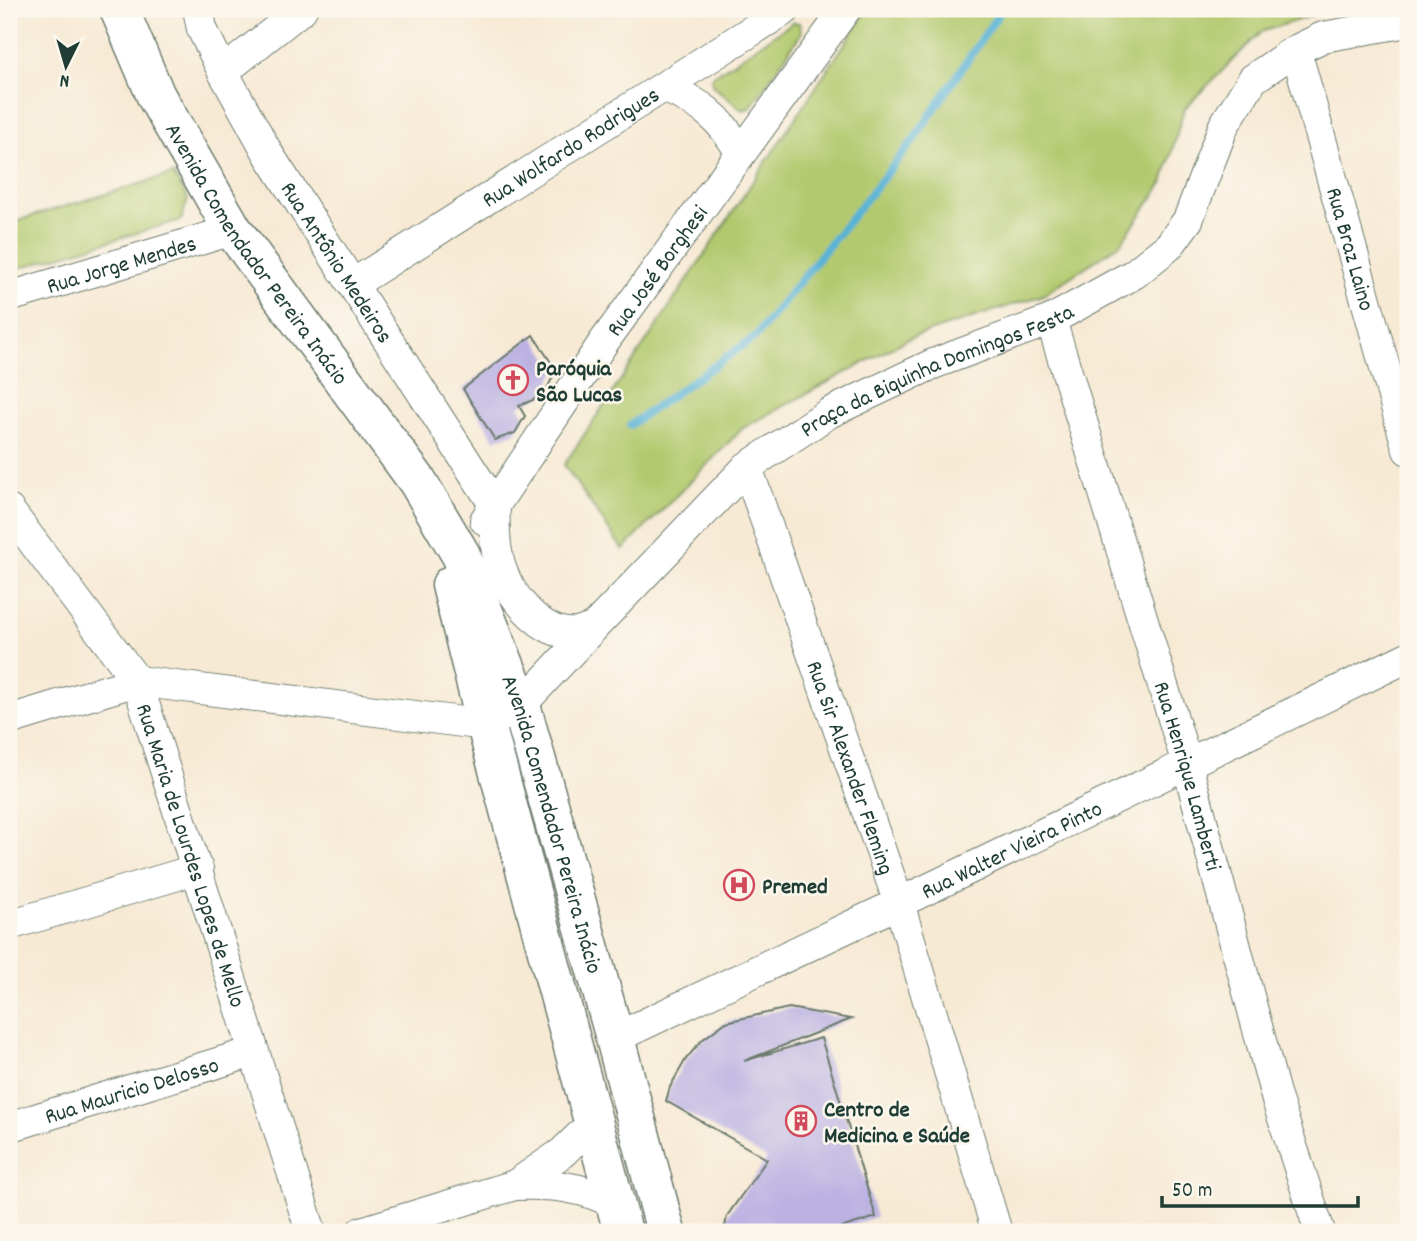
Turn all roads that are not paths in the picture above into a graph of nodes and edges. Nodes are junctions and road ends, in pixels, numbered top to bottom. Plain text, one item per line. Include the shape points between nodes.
1 (119, 9) edge
2 (198, 9) edge
3 (302, 9) edge
4 (786, 9) edge
5 (846, 9) edge
6 (1408, 22) edge
7 (1294, 51) junction
8 (223, 72) junction
9 (664, 87) junction
10 (740, 152) junction
11 (233, 230) junction
12 (353, 284) junction
13 (9, 297) edge
14 (1051, 320) junction
15 (1408, 450) edge
16 (747, 467) junction
17 (495, 506) junction
18 (9, 510) edge
19 (454, 563) junction
20 (593, 628) junction
21 (1408, 657) edge
22 (137, 681) junction
23 (521, 705) junction
24 (9, 720) edge
25 (486, 725) junction
26 (1187, 764) junction
27 (198, 869) junction
28 (899, 903) junction
29 (9, 925) edge
30 (615, 1038) junction
31 (253, 1052) junction
32 (9, 1127) edge
33 (598, 1133) junction
34 (652, 1180) junction
35 (515, 1185) junction
36 (619, 1218) edge
37 (311, 1232) edge
38 (361, 1232) edge
39 (666, 1232) edge
40 (997, 1232) edge
41 (1320, 1232) edge

1 - 11 main road, Avenida Comendador Pereira Inácio via 156,96
2 - 8 street, Rua Antônio Medeiros via 202,29
3 - 8 street
4 - 9 street, Rua Wolfardo Rodrigues
5 - 10 street, Rua José Borghesi
6 - 7 street, Praça da Biquinha Domingos Festa via 1323,37
7 - 14 street, Praça da Biquinha Domingos Festa via 1253,79 1224,125 1188,220 1169,246 1134,274
7 - 15 street, Rua Braz Laino
8 - 12 street, Rua Antônio Medeiros via 269,155
9 - 10 street via 716,117
9 - 12 street, Rua Wolfardo Rodrigues
10 - 17 street, Rua José Borghesi via 603,343
11 - 13 street, Rua Jorge Mendes
11 - 19 main road, Avenida Comendador Pereira Inácio via 418,482
12 - 17 street, Rua Antônio Medeiros
14 - 16 street, Praça da Biquinha Domingos Festa via 933,364 830,413
14 - 26 street, Rua Henrique Lamberti
16 - 20 street, Praça da Biquinha Domingos Festa
16 - 28 street, Rua Sir Alexander Fleming
17 - 19 street, Rua José Borghesi
17 - 20 street via 500,566 523,606 557,630 576,633
18 - 22 street, Rua Maria de Lourdes Lopes de Mello
19 - 23 main road, Avenida Comendador Pereira Inácio
19 - 25 main road, Avenida Comendador Pereira Inácio
20 - 23 street, Praça da Biquinha Domingos Festa
21 - 26 street, Rua Walter Vieira Pinto
22 - 24 street
22 - 25 street
22 - 27 street, Rua Maria de Lourdes Lopes de Mello
23 - 25 street, Praça da Biquinha Domingos Festa
23 - 30 main road, Avenida Comendador Pereira Inácio
25 - 33 main road, Avenida Comendador Pereira Inácio
26 - 28 street, Rua Walter Vieira Pinto
26 - 41 street, Rua Henrique Lamberti via 1276,1097
27 - 29 street
27 - 31 street, Rua Maria de Lourdes Lopes de Mello
28 - 30 street, Rua Walter Vieira Pinto
28 - 40 street, Rua Sir Alexander Fleming
30 - 34 main road, Avenida Comendador Pereira Inácio
31 - 32 street, Rua Mauricio Delosso
31 - 37 street, Rua Maria de Lourdes Lopes de Mello
33 - 34 main road, Avenida Comendador Pereira Inácio via 634,1159
33 - 35 street
33 - 36 main road, Avenida Comendador Pereira Inácio
34 - 39 main road, Avenida Comendador Pereira Inácio
35 - 36 street via 567,1186 594,1193
35 - 38 street

